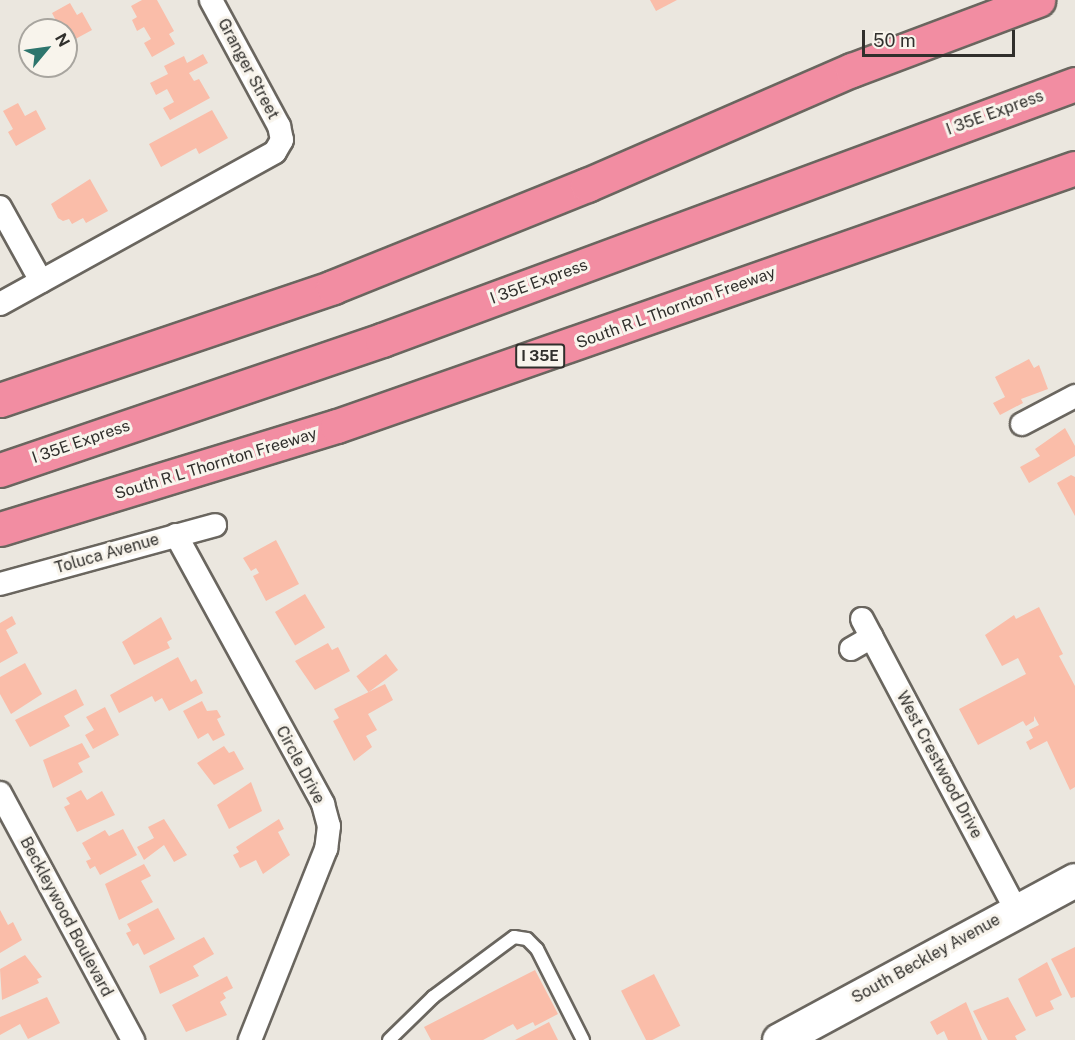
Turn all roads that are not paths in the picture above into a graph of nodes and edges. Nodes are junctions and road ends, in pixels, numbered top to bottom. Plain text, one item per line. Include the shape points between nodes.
1 (211, 0) edge
2 (1038, 0) edge
3 (1075, 84) edge
4 (1075, 168) edge
5 (0, 207) edge
6 (41, 281) junction
7 (0, 304) edge
8 (1075, 396) edge
9 (0, 400) edge
10 (1022, 424) dead end
11 (0, 470) edge
12 (215, 525) dead end
13 (0, 529) edge
14 (176, 535) junction
15 (0, 584) edge
16 (851, 649) dead end
17 (0, 793) edge
18 (1075, 880) edge
19 (1016, 910) junction
20 (133, 1040) edge
21 (250, 1040) edge
22 (389, 1040) edge
23 (583, 1040) edge
24 (778, 1040) edge

1 - 6 street, Granger Street via 279,126 282,140 275,152
2 - 9 highway via 852,70 587,185 333,287
3 - 11 highway, I 35E Express via 382,340
4 - 13 highway, South R L Thornton Freeway / I 35E via 337,426
5 - 6 street
6 - 7 street
8 - 10 street
12 - 14 street, Toluca Avenue
14 - 15 street, Toluca Avenue
14 - 21 street, Circle Drive via 323,804 329,826 326,849
16 - 19 street, West Crestwood Drive via 867,628
17 - 20 street, Beckleywood Boulevard
18 - 19 street, South Beckley Avenue
19 - 24 street, South Beckley Avenue
22 - 23 lane via 427,1002 514,938 526,939 537,949

